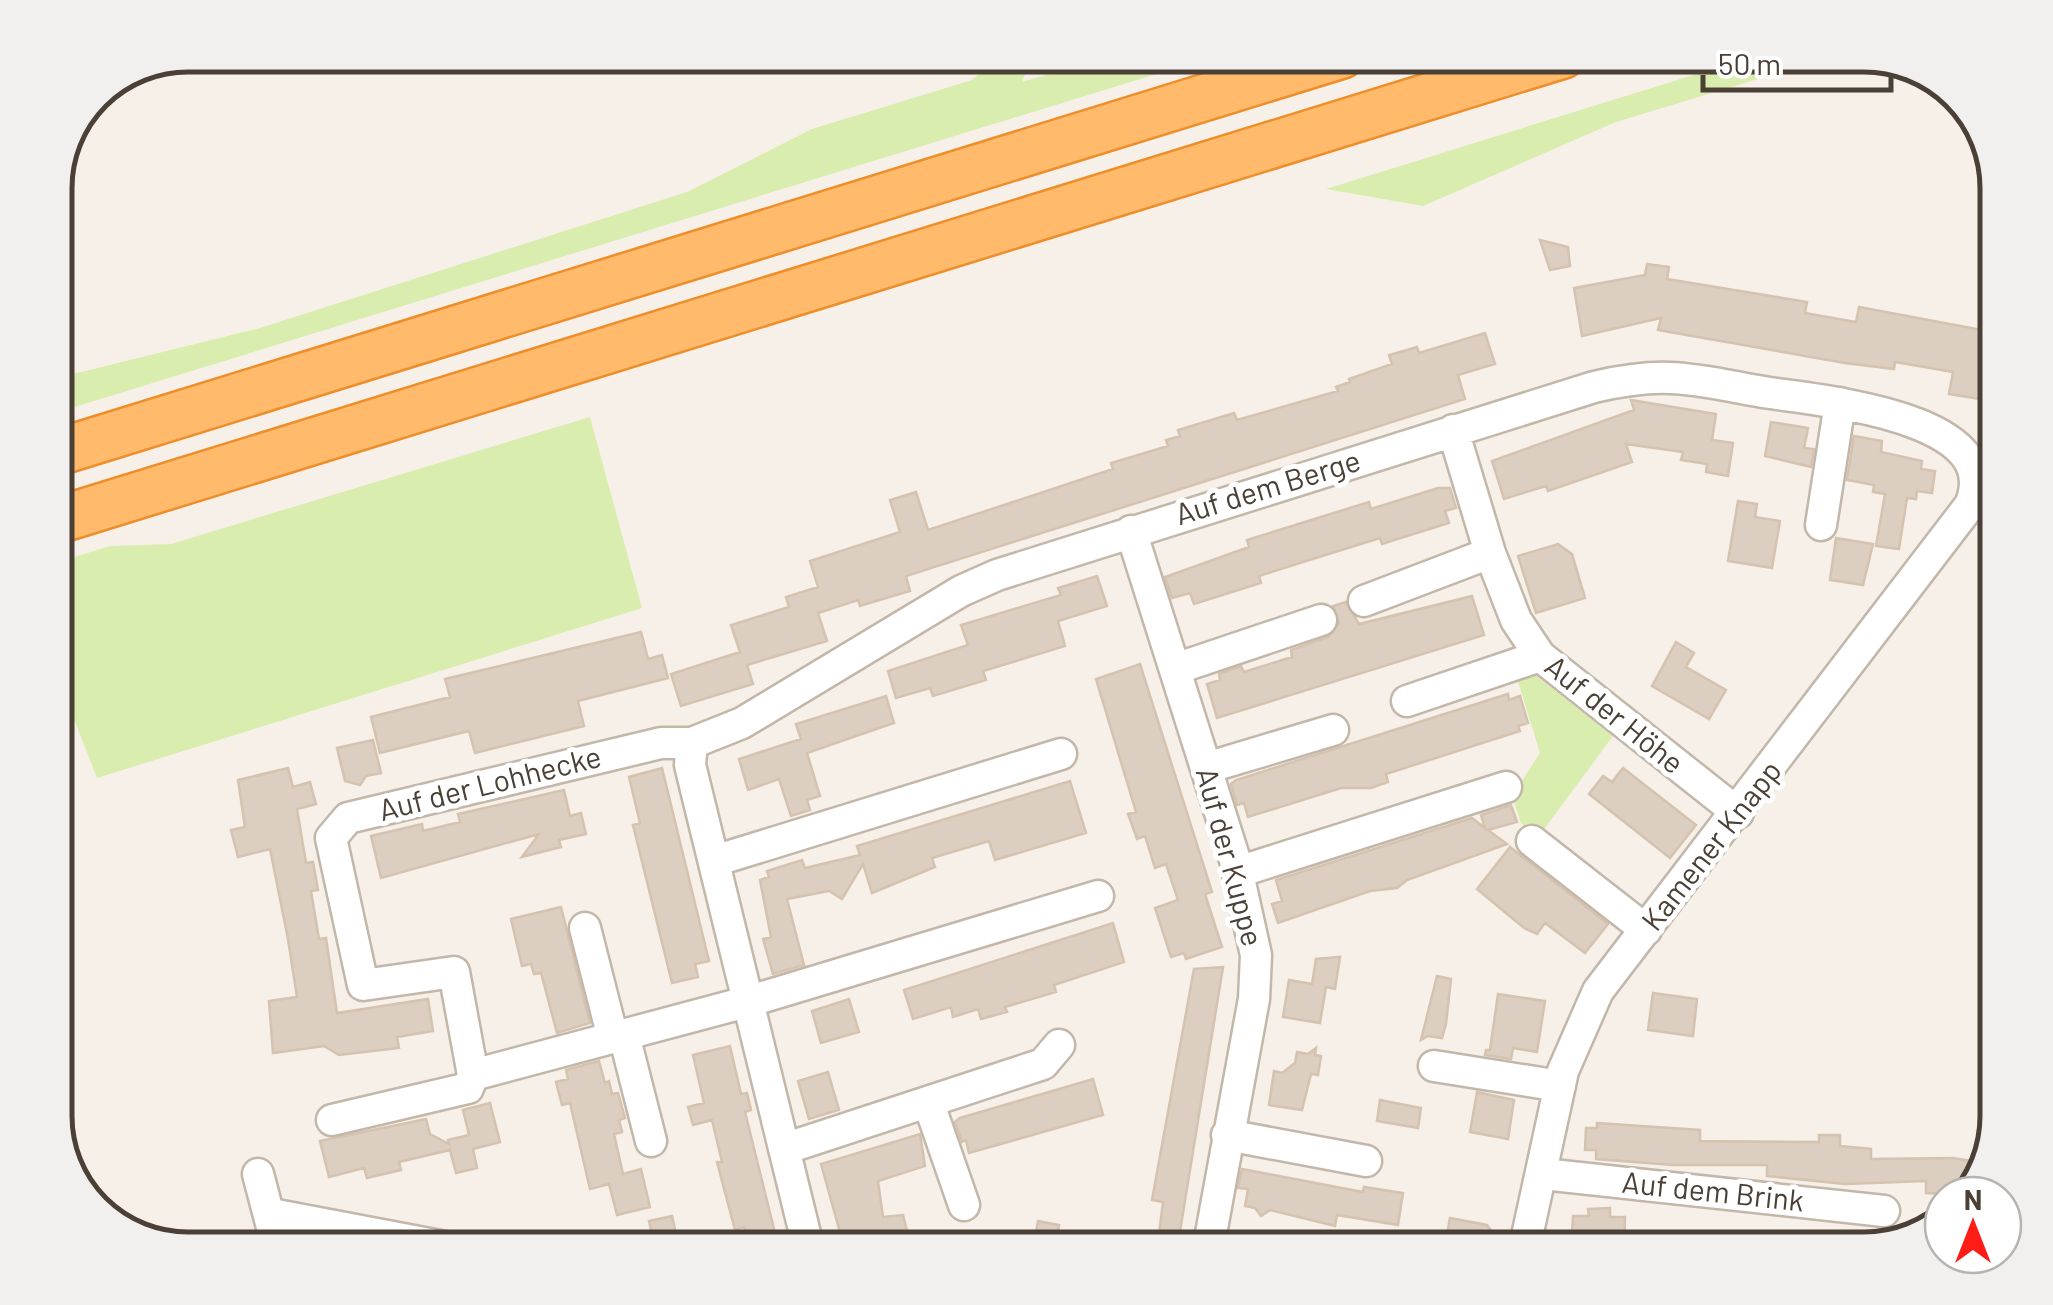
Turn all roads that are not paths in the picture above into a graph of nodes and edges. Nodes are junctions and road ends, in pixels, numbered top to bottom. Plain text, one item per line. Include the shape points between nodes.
1 (1287, 72) edge
2 (1507, 72) edge
3 (1840, 404) junction
4 (1453, 430) junction
5 (73, 446) edge
6 (1977, 478) joint
7 (73, 515) edge
8 (1821, 524) dead end
9 (1131, 531) junction
10 (1490, 553) junction
11 (1364, 601) dead end
12 (1321, 620) dead end
13 (1540, 656) junction
14 (1175, 669) junction
15 (1407, 701) dead end
16 (1333, 730) dead end
17 (692, 743) junction
18 (1061, 754) dead end
19 (1206, 768) junction
20 (1506, 788) dead end
21 (1738, 813) junction
22 (1532, 841) dead end
23 (714, 861) junction
24 (1238, 872) junction
25 (1098, 896) dead end
26 (585, 928) dead end
27 (1646, 930) junction
28 (750, 1001) junction
29 (619, 1036) junction
30 (1059, 1046) dead end
31 (1434, 1066) dead end
32 (473, 1075) junction
33 (1560, 1086) junction
34 (929, 1104) junction
35 (332, 1120) dead end
36 (1227, 1136) junction
37 (651, 1141) dead end
38 (784, 1150) junction
39 (1366, 1161) dead end
40 (258, 1174) dead end
41 (1542, 1174) junction
42 (964, 1205) dead end
43 (1884, 1211) dead end
44 (271, 1214) junction
45 (274, 1232) edge
46 (356, 1232) edge
47 (804, 1232) edge
48 (1211, 1232) edge
49 (1528, 1232) edge

1 - 5 highway
2 - 7 highway
3 - 4 street, Auf dem Berge via 1634,378
3 - 6 street, Auf dem Berge via 1881,410 1931,430 1964,452
3 - 8 street
4 - 9 street, Auf dem Berge
4 - 10 street, Auf der Höhe
6 - 21 street, Kamener Knapp via 1970,505
9 - 14 street, Auf der Kuppe
9 - 17 street, Auf dem Berge via 962,591 742,723
10 - 11 street
10 - 13 street, Auf der Höhe via 1516,620
12 - 14 street
13 - 15 street
13 - 21 street, Auf der Höhe
14 - 19 street, Auf der Kuppe
16 - 19 street
17 - 23 street via 690,765
17 - 32 street, Auf der Lohhecke via 661,743 348,818 332,838 363,985 454,972
18 - 23 street
19 - 24 street, Auf der Kuppe
20 - 24 street
21 - 27 street, Kamener Knapp
22 - 27 street
23 - 28 street
24 - 36 street, Auf der Kuppe via 1256,954 1254,999
25 - 28 street
26 - 29 street
27 - 33 street, Kamener Knapp via 1598,992
28 - 29 street
28 - 38 street
29 - 32 street
29 - 37 street
30 - 34 street via 1043,1064
31 - 33 street
32 - 35 street via 468,1088
33 - 41 street, Kamener Knapp
34 - 38 street
34 - 42 street
36 - 39 street
36 - 48 street, Auf der Kuppe
38 - 47 street
40 - 44 street
41 - 43 street, Auf dem Brink
41 - 49 street, Kamener Knapp
44 - 45 street
44 - 46 street

